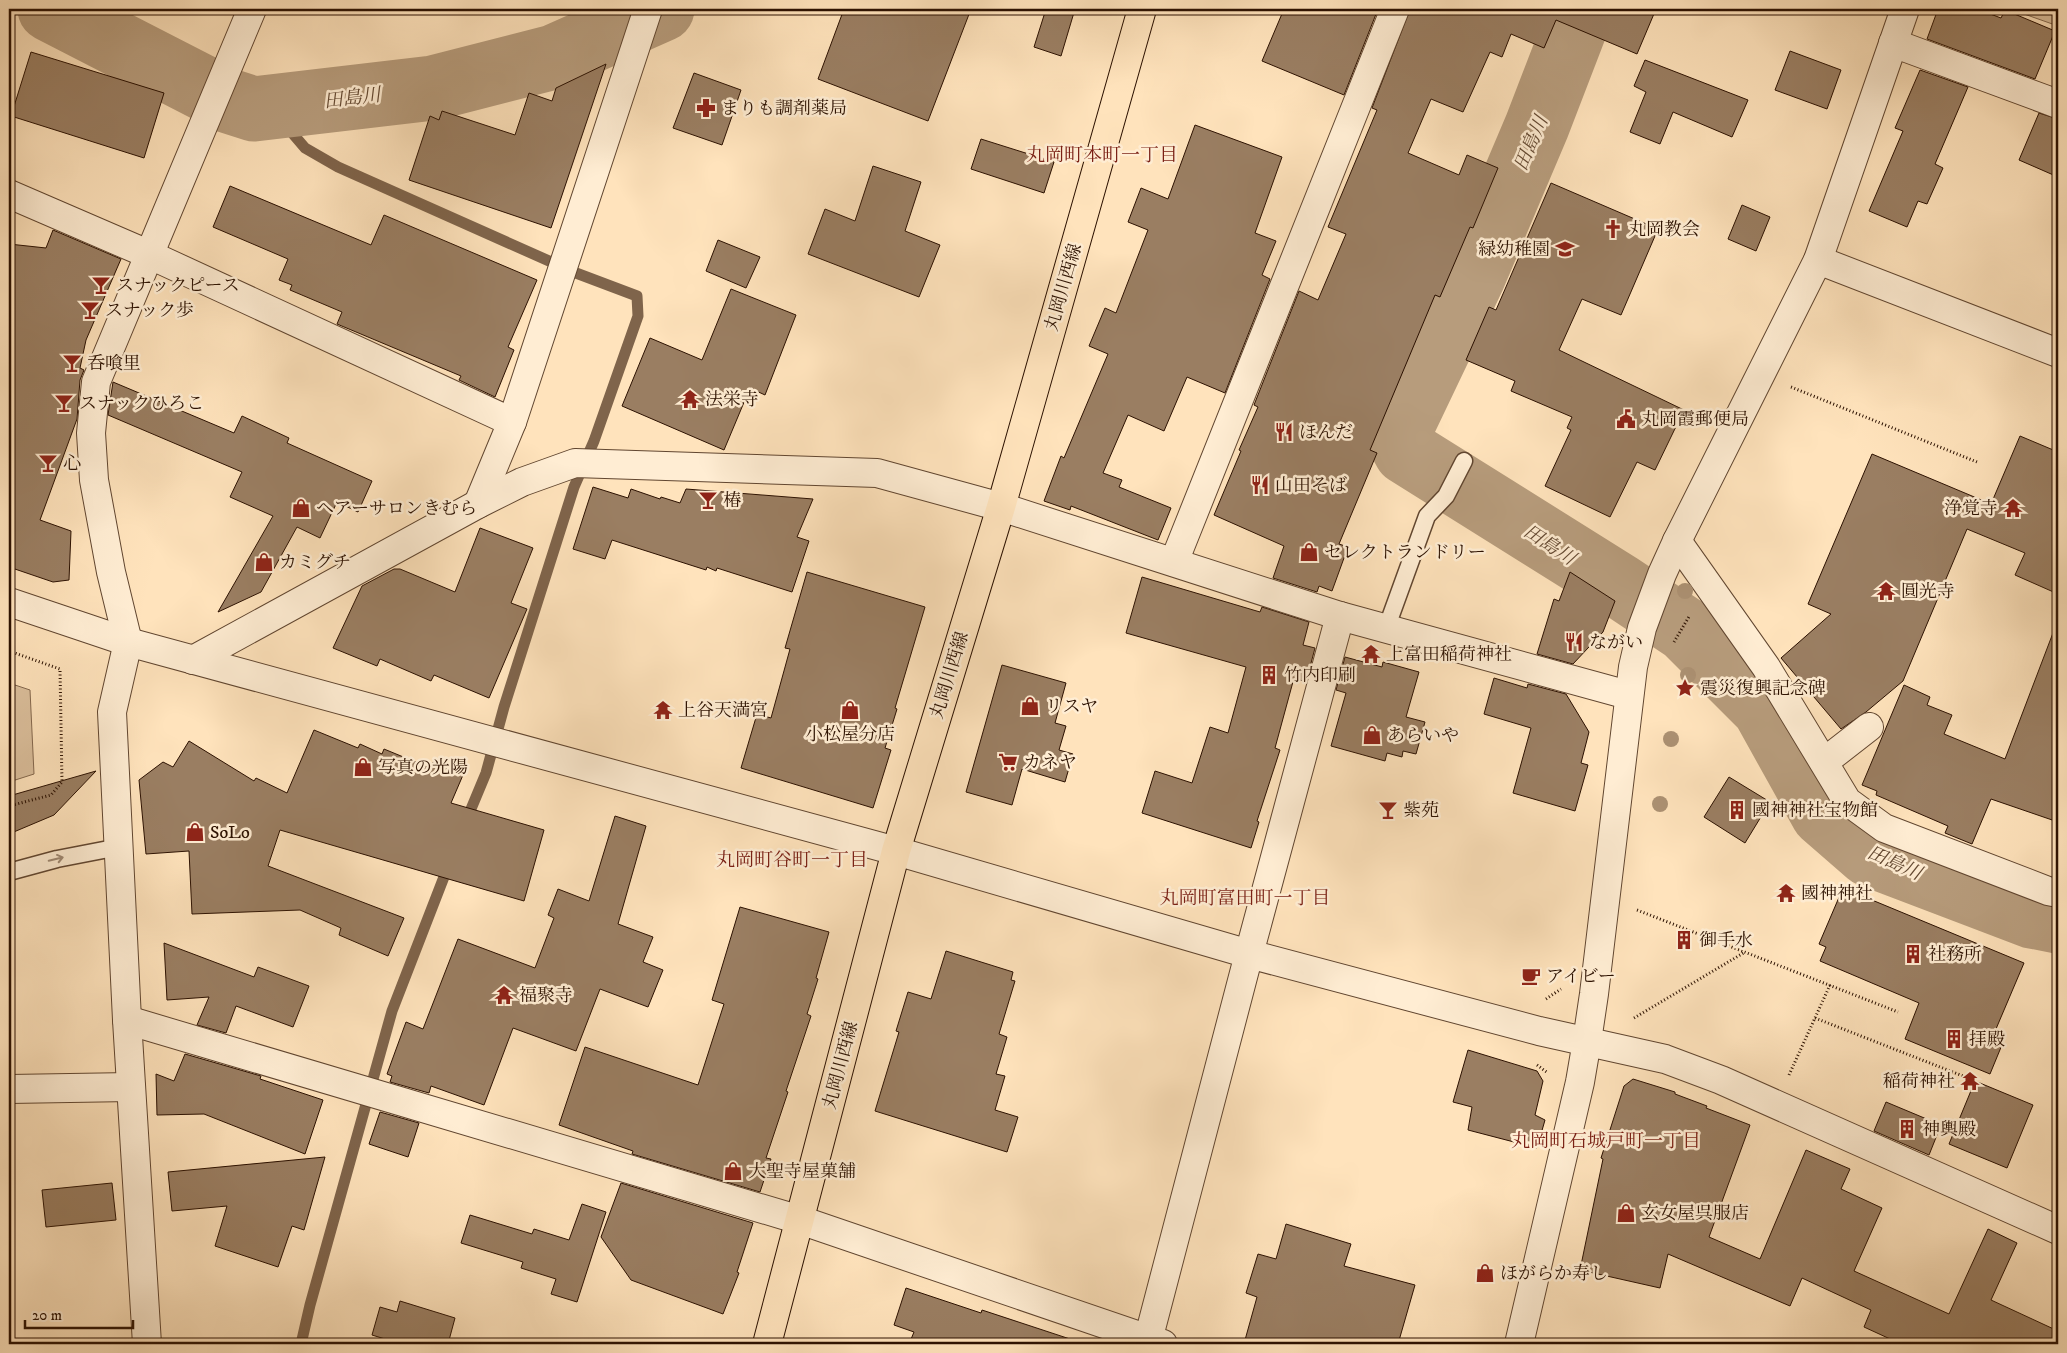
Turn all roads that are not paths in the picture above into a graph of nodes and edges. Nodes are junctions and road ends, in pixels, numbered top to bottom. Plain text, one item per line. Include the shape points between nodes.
1 (252, 9) edge
2 (648, 9) edge
3 (1142, 9) edge
4 (1395, 9) edge
5 (1905, 9) edge
6 (1893, 43) junction
7 (2058, 104) edge
8 (9, 194) edge
9 (148, 254) junction
10 (1818, 260) junction
11 (2058, 354) edge
12 (512, 422) junction
13 (1464, 461) dead end
14 (478, 504) junction
15 (1001, 507) junction
16 (1677, 541) junction
17 (1174, 562) junction
18 (9, 602) edge
19 (1340, 616) junction
20 (1386, 629) junction
21 (128, 642) junction
22 (193, 660) junction
23 (1628, 695) junction
24 (1869, 727) dead end
25 (1824, 762) junction
26 (119, 847) junction
27 (896, 851) junction
28 (9, 872) edge
29 (2058, 893) edge
30 (1248, 954) junction
31 (127, 1020) junction
32 (1586, 1041) junction
33 (131, 1088) junction
34 (9, 1089) edge
35 (800, 1220) junction
36 (2058, 1230) edge
37 (1152, 1343) edge
38 (147, 1344) edge
39 (767, 1344) edge
40 (1519, 1344) edge

1 - 9 street
2 - 12 street
3 - 15 main road, 丸岡川西線
4 - 17 street
5 - 6 street
6 - 7 street
6 - 10 street
8 - 9 street
9 - 12 street
9 - 21 street via 96,382 91,433 94,480 110,572
10 - 11 street
10 - 16 street
12 - 14 street
13 - 20 lane via 1446,496 1426,516
14 - 15 street via 522,482 575,463 877,473
14 - 22 street
15 - 17 street
15 - 27 main road, 丸岡川西線
16 - 23 street via 1642,628
16 - 25 street via 1766,667
17 - 19 street
18 - 21 street
19 - 20 street
19 - 30 street
20 - 23 street
21 - 22 street
21 - 26 street via 112,712
22 - 27 street
23 - 32 street
24 - 25 street
25 - 29 street via 1847,801 1884,828 2048,892
28 -> 26 lane
26 - 31 street
27 - 30 street
27 - 35 main road, 丸岡川西線
30 - 32 street
30 - 37 street
31 - 33 street
31 - 35 street
32 - 36 street via 1665,1059 1721,1080
32 - 40 street via 1580,1082
33 - 34 street
33 - 38 street
35 - 37 street
35 - 39 main road, 丸岡川西線

